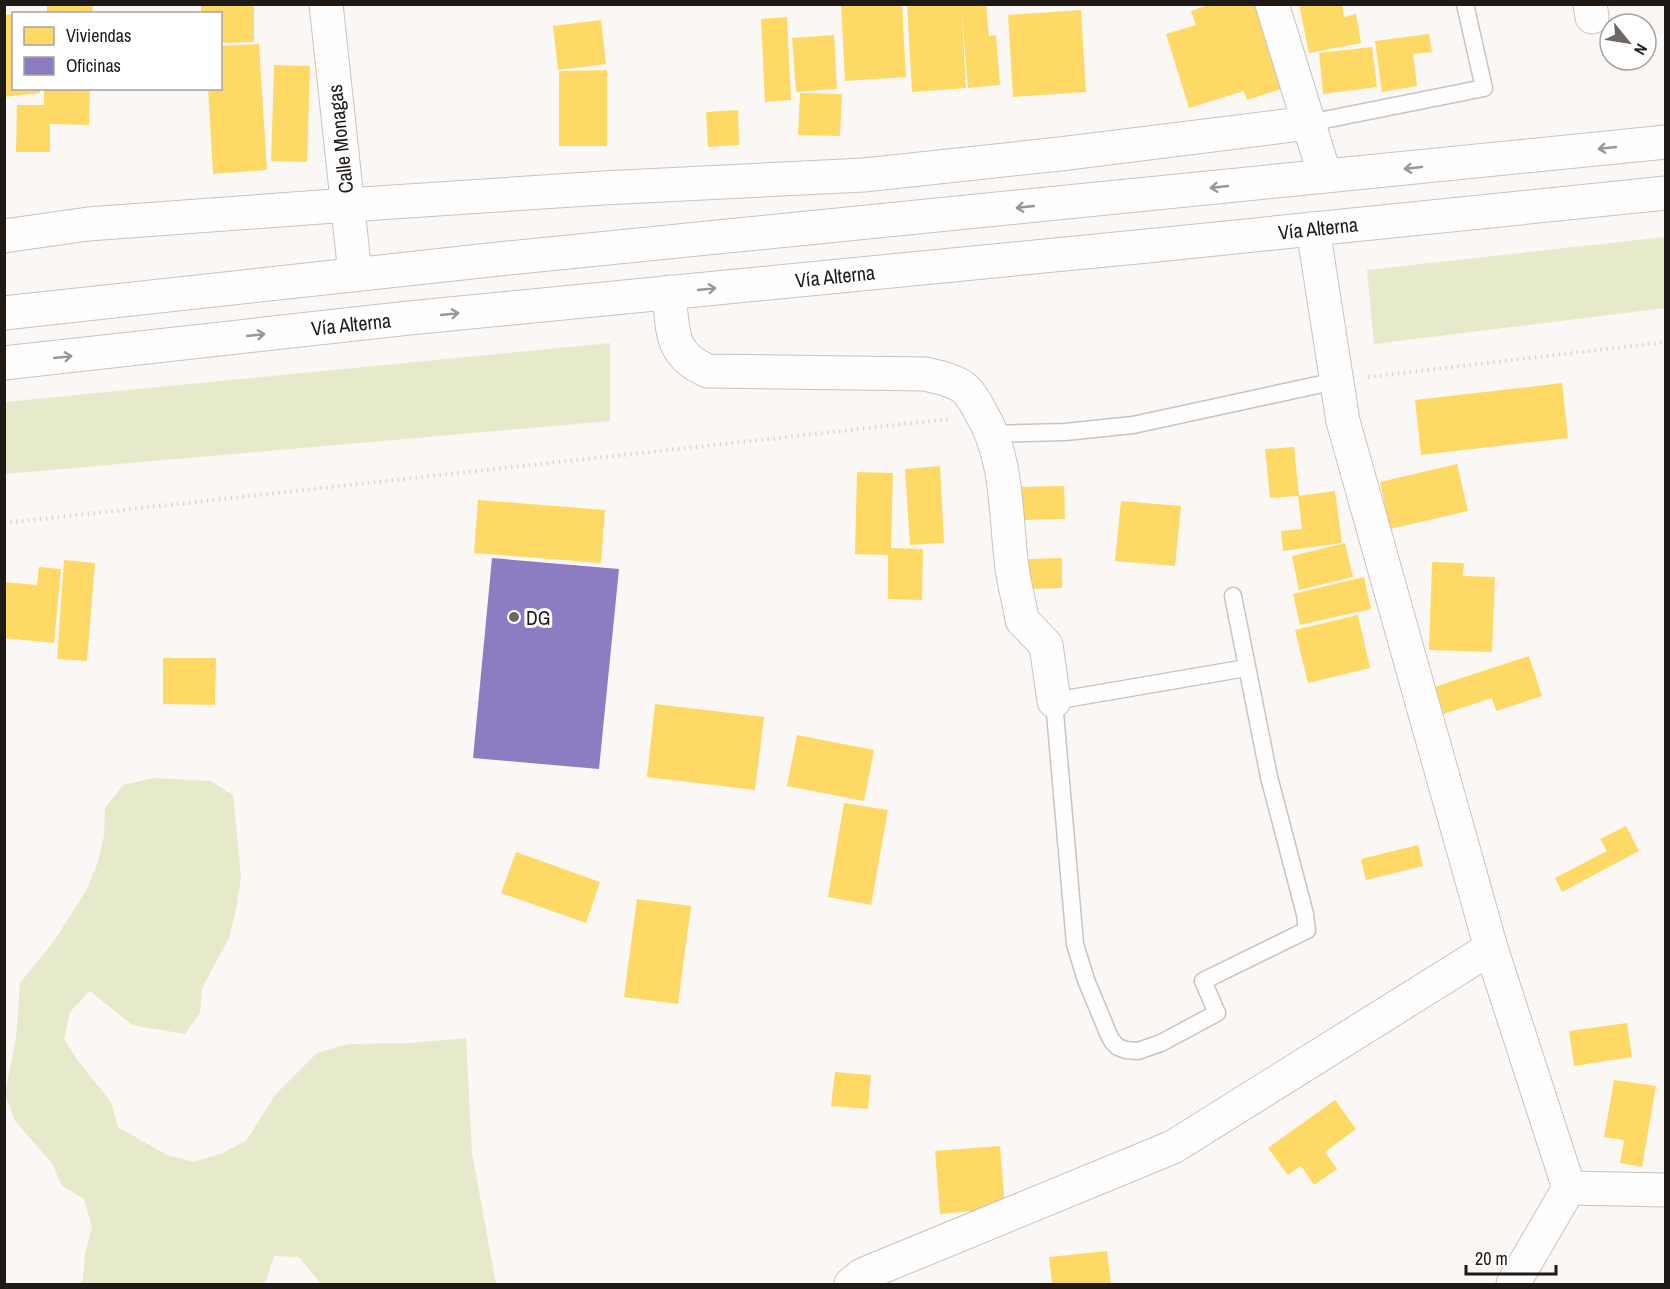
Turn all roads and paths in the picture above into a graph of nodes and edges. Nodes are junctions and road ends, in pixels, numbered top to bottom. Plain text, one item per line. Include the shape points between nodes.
1 (326, 4) edge
2 (1272, 4) edge
3 (1465, 4) edge
4 (1309, 123) junction
5 (1665, 142) edge
6 (1325, 176) junction
7 (1665, 193) edge
8 (348, 205) junction
9 (1313, 229) junction
10 (4, 236) edge
11 (355, 274) junction
12 (669, 292) junction
13 (4, 313) edge
14 (1665, 342) edge
15 (4, 363) edge
16 (1336, 381) junction
17 (988, 425) junction
18 (4, 524) edge
19 (1233, 596) dead end
20 (1246, 668) junction
21 (1054, 701) junction
22 (1491, 948) junction
23 (1569, 1188) junction
24 (1665, 1190) edge
25 (851, 1284) edge
26 (1513, 1284) edge

1 - 8 main road, Calle Monagas
2 - 4 main road
3 - 4 lane via 1484,88
4 - 6 main road
4 - 8 main road via 864,175
5 -> 6 main road
6 -> 11 main road
7 - 9 main road, Vía Alterna
8 - 10 main road via 88,224
8 - 11 main road, Calle Monagas
12 -> 9 main road, Vía Alterna
9 - 16 main road
11 - 13 main road
15 -> 12 main road, Vía Alterna
12 - 17 main road via 674,341 688,360 708,371 925,374 964,389
14 - 16 path
16 - 17 lane via 1133,425 1065,432
16 - 22 main road via 1343,421
17 - 18 path
17 - 21 main road via 1003,476 1012,570 1022,620 1046,645
19 - 20 lane
20 - 21 lane
20 - 21 lane via 1307,930 1203,981 1217,1013 1138,1051 1126,1050 1112,1041 1075,944
22 - 23 main road
22 - 25 main road via 1173,1147 862,1275
23 - 24 main road
23 - 26 main road

